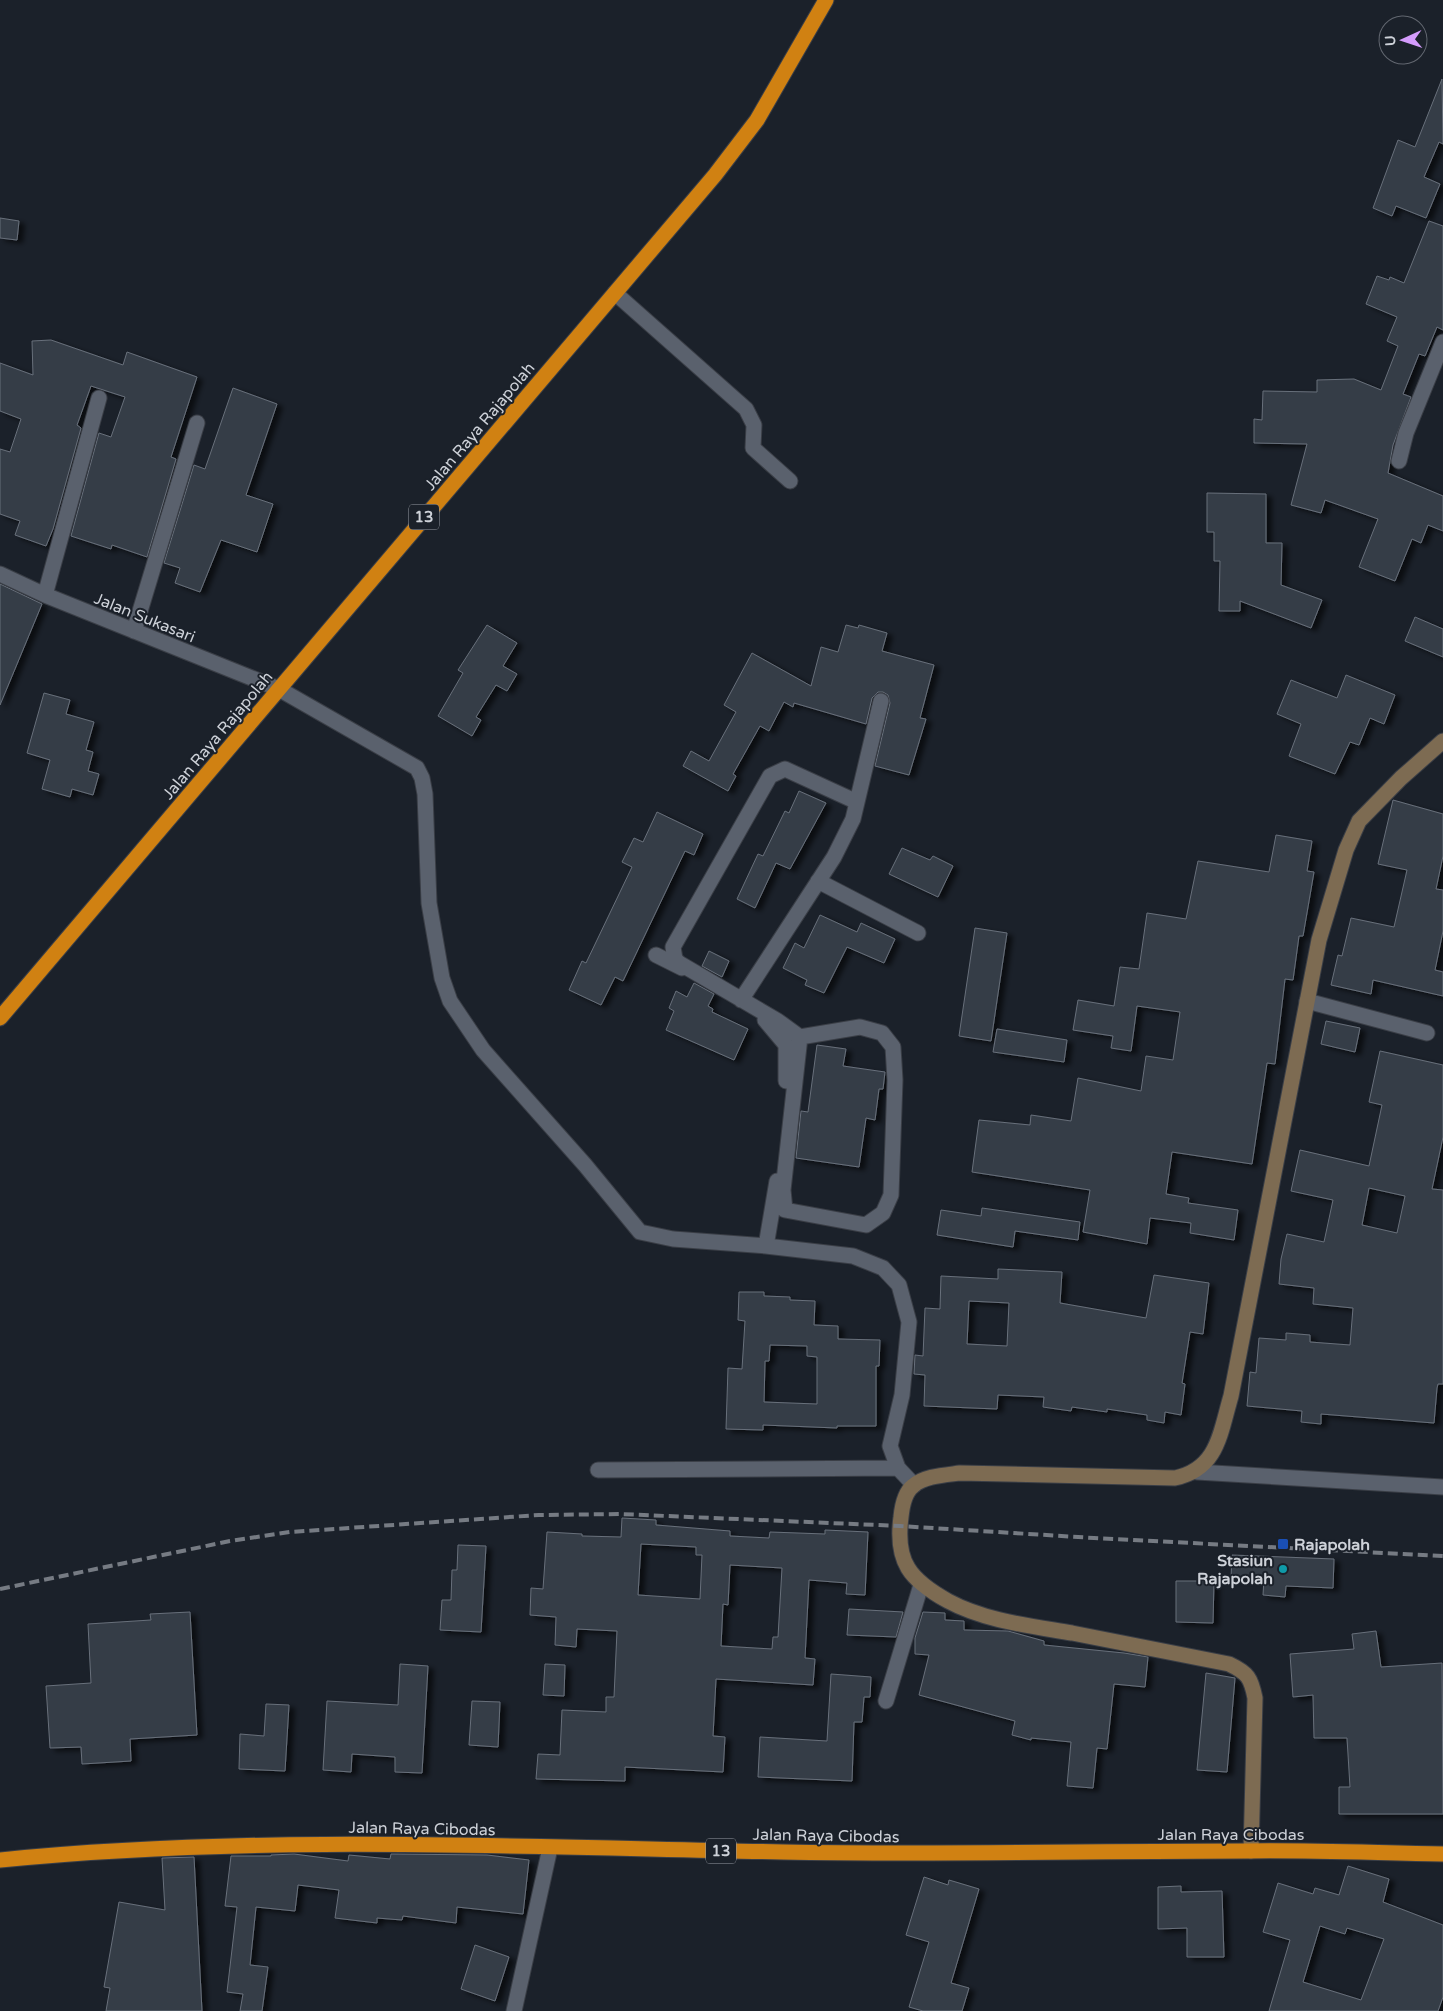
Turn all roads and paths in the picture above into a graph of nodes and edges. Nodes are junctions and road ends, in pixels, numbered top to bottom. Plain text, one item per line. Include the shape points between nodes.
1 (826, 0) edge
2 (615, 293) junction
3 (1443, 342) edge
4 (99, 398) dead end
5 (197, 423) dead end
6 (1399, 461) dead end
7 (790, 480) dead end
8 (0, 574) edge
9 (45, 595) junction
10 (134, 631) junction
11 (279, 689) junction
12 (881, 701) dead end
13 (1443, 741) edge
14 (857, 802) junction
15 (818, 881) junction
16 (918, 932) dead end
17 (656, 955) dead end
18 (741, 1000) junction
19 (1307, 1001) junction
20 (0, 1018) edge
21 (1427, 1033) dead end
22 (800, 1037) junction
23 (785, 1210) junction
24 (766, 1246) junction
25 (898, 1468) junction
26 (598, 1470) dead end
27 (1197, 1472) junction
28 (914, 1485) junction
29 (1443, 1487) edge
30 (921, 1585) junction
31 (886, 1701) dead end
32 (550, 1848) junction
33 (1251, 1851) junction
34 (1443, 1854) edge
35 (0, 1860) edge
36 (514, 2011) edge

1 - 2 highway, Jalan Raya Rajapolah / 13 via 757,120
2 - 7 street via 746,409 754,425 753,448
2 - 11 highway, Jalan Raya Rajapolah / 13
3 - 6 street via 1406,433
4 - 9 street
5 - 10 street
8 - 9 street, Jalan Sukasari
9 - 10 street, Jalan Sukasari
10 - 11 street, Jalan Sukasari
11 - 20 highway, Jalan Raya Rajapolah / 13
11 - 24 street, Jalan Sukasari via 417,768 425,794 429,903 442,978 450,1001 483,1050 640,1232 673,1239
12 - 14 street
13 - 19 main road via 1359,821 1346,850 1319,940
14 - 15 street via 853,819
14 - 18 street via 785,769 770,776 757,798 673,947 679,963
15 - 16 street
15 - 18 street
17 - 18 street
18 - 22 street
18 - 24 street via 771,1025 786,1045 786,1090 779,1167
19 - 21 street
19 - 27 main road via 1231,1396 1212,1455
22 - 23 street via 783,1190
22 - 23 street via 860,1027 882,1033 893,1048 891,1195 883,1214 866,1225
23 - 24 street
24 - 25 street, Jalan Sukasari via 853,1256 883,1268 898,1285 909,1322 902,1396 890,1446
25 - 26 street
25 - 28 street
27 - 28 main road via 1175,1478 960,1473 930,1478
27 - 29 street
28 - 30 main road via 907,1492 899,1535 902,1557 910,1574
30 - 31 street
30 - 33 main road via 950,1602 1003,1621 1229,1664 1243,1671 1252,1682 1255,1698
32 - 33 highway, Jalan Raya Cibodas / 13 via 903,1854
32 - 35 highway, Jalan Raya Cibodas / 13 via 383,1844 210,1846
32 - 36 street
33 - 34 highway, Jalan Raya Cibodas / 13

